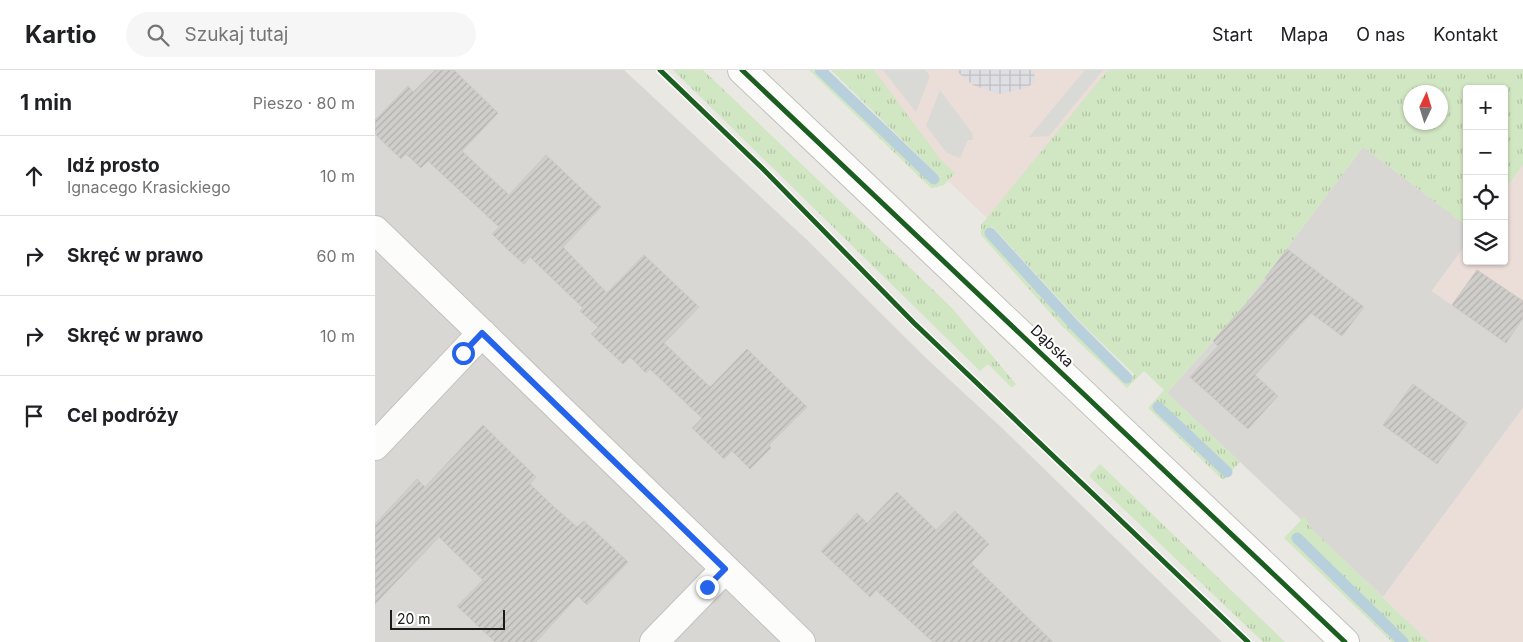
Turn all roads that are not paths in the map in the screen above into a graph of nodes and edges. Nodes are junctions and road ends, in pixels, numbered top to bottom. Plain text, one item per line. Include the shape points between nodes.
1 (742, 70) edge
2 (375, 230) edge
3 (482, 333) junction
4 (375, 446) edge
5 (725, 569) junction
6 (654, 642) edge
7 (801, 642) edge
8 (1345, 642) edge

1 - 8 street, Dąbska
2 - 3 street
3 - 4 street
3 - 5 street
5 - 6 street
5 - 7 street

